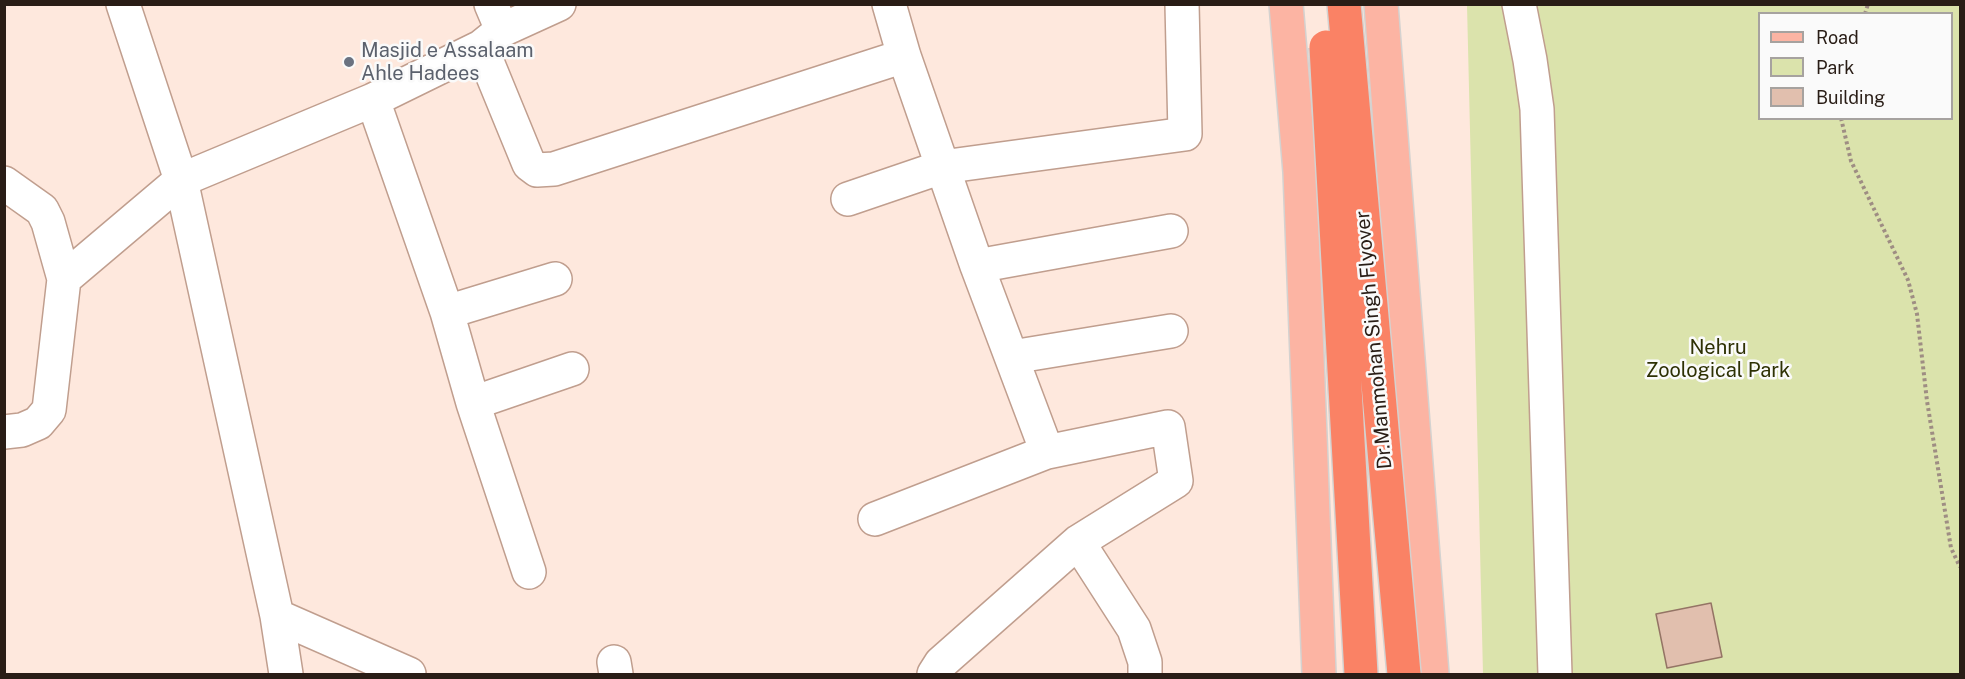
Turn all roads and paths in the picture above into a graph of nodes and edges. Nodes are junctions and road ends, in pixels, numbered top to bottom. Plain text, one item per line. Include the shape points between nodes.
1 (123, 4) edge
2 (559, 4) edge
3 (889, 4) edge
4 (1182, 4) edge
5 (1286, 4) edge
6 (1322, 4) edge
7 (1344, 4) edge
8 (1381, 4) edge
9 (1519, 4) edge
10 (491, 27) edge
11 (904, 56) junction
12 (373, 100) junction
13 (1841, 120) edge
14 (1392, 152) junction
15 (942, 167) junction
16 (1299, 172) junction
17 (181, 180) junction
18 (4, 183) edge
19 (848, 199) dead end
20 (1171, 231) dead end
21 (977, 266) junction
22 (64, 279) junction
23 (555, 279) dead end
24 (447, 312) junction
25 (1172, 331) dead end
26 (1012, 357) junction
27 (572, 369) dead end
28 (473, 403) junction
29 (4, 432) edge
30 (1047, 452) junction
31 (874, 519) dead end
32 (1078, 542) junction
33 (1960, 567) edge
34 (529, 572) dead end
35 (277, 616) junction
36 (286, 675) edge
37 (409, 675) edge
38 (934, 675) edge
39 (1145, 675) edge
40 (1319, 675) edge
41 (1360, 675) edge
42 (1404, 675) edge
43 (1432, 675) edge
44 (1555, 675) edge

1 - 17 street
2 - 10 street
3 - 11 street
4 - 15 street via 1185,134
5 - 16 main road
6 - 41 highway, Dr.Manmohan Singh Flyover, bridge
7 - 42 highway, Dr.Manmohan Singh Flyover, bridge
8 - 14 main road
9 - 44 street via 1537,109
10 - 11 street via 529,164 537,170 554,169
10 - 12 street
11 - 15 street
12 - 17 street
12 - 24 street
13 - 33 path via 1851,161 1911,291 1951,548
14 - 16 main road
14 - 43 main road
15 - 19 street
15 - 21 street
16 - 40 main road
17 - 22 street
17 - 35 street
18 - 22 street via 42,210
20 - 21 street
21 - 26 street
22 - 29 street via 49,410 38,423
23 - 24 street
24 - 28 street
25 - 26 street
26 - 30 street
27 - 28 street
28 - 34 street
30 - 31 street
30 - 32 street via 1168,427 1176,481
32 - 38 street via 941,663
32 - 39 street via 1134,629 1145,662
35 - 36 street
35 - 37 street

